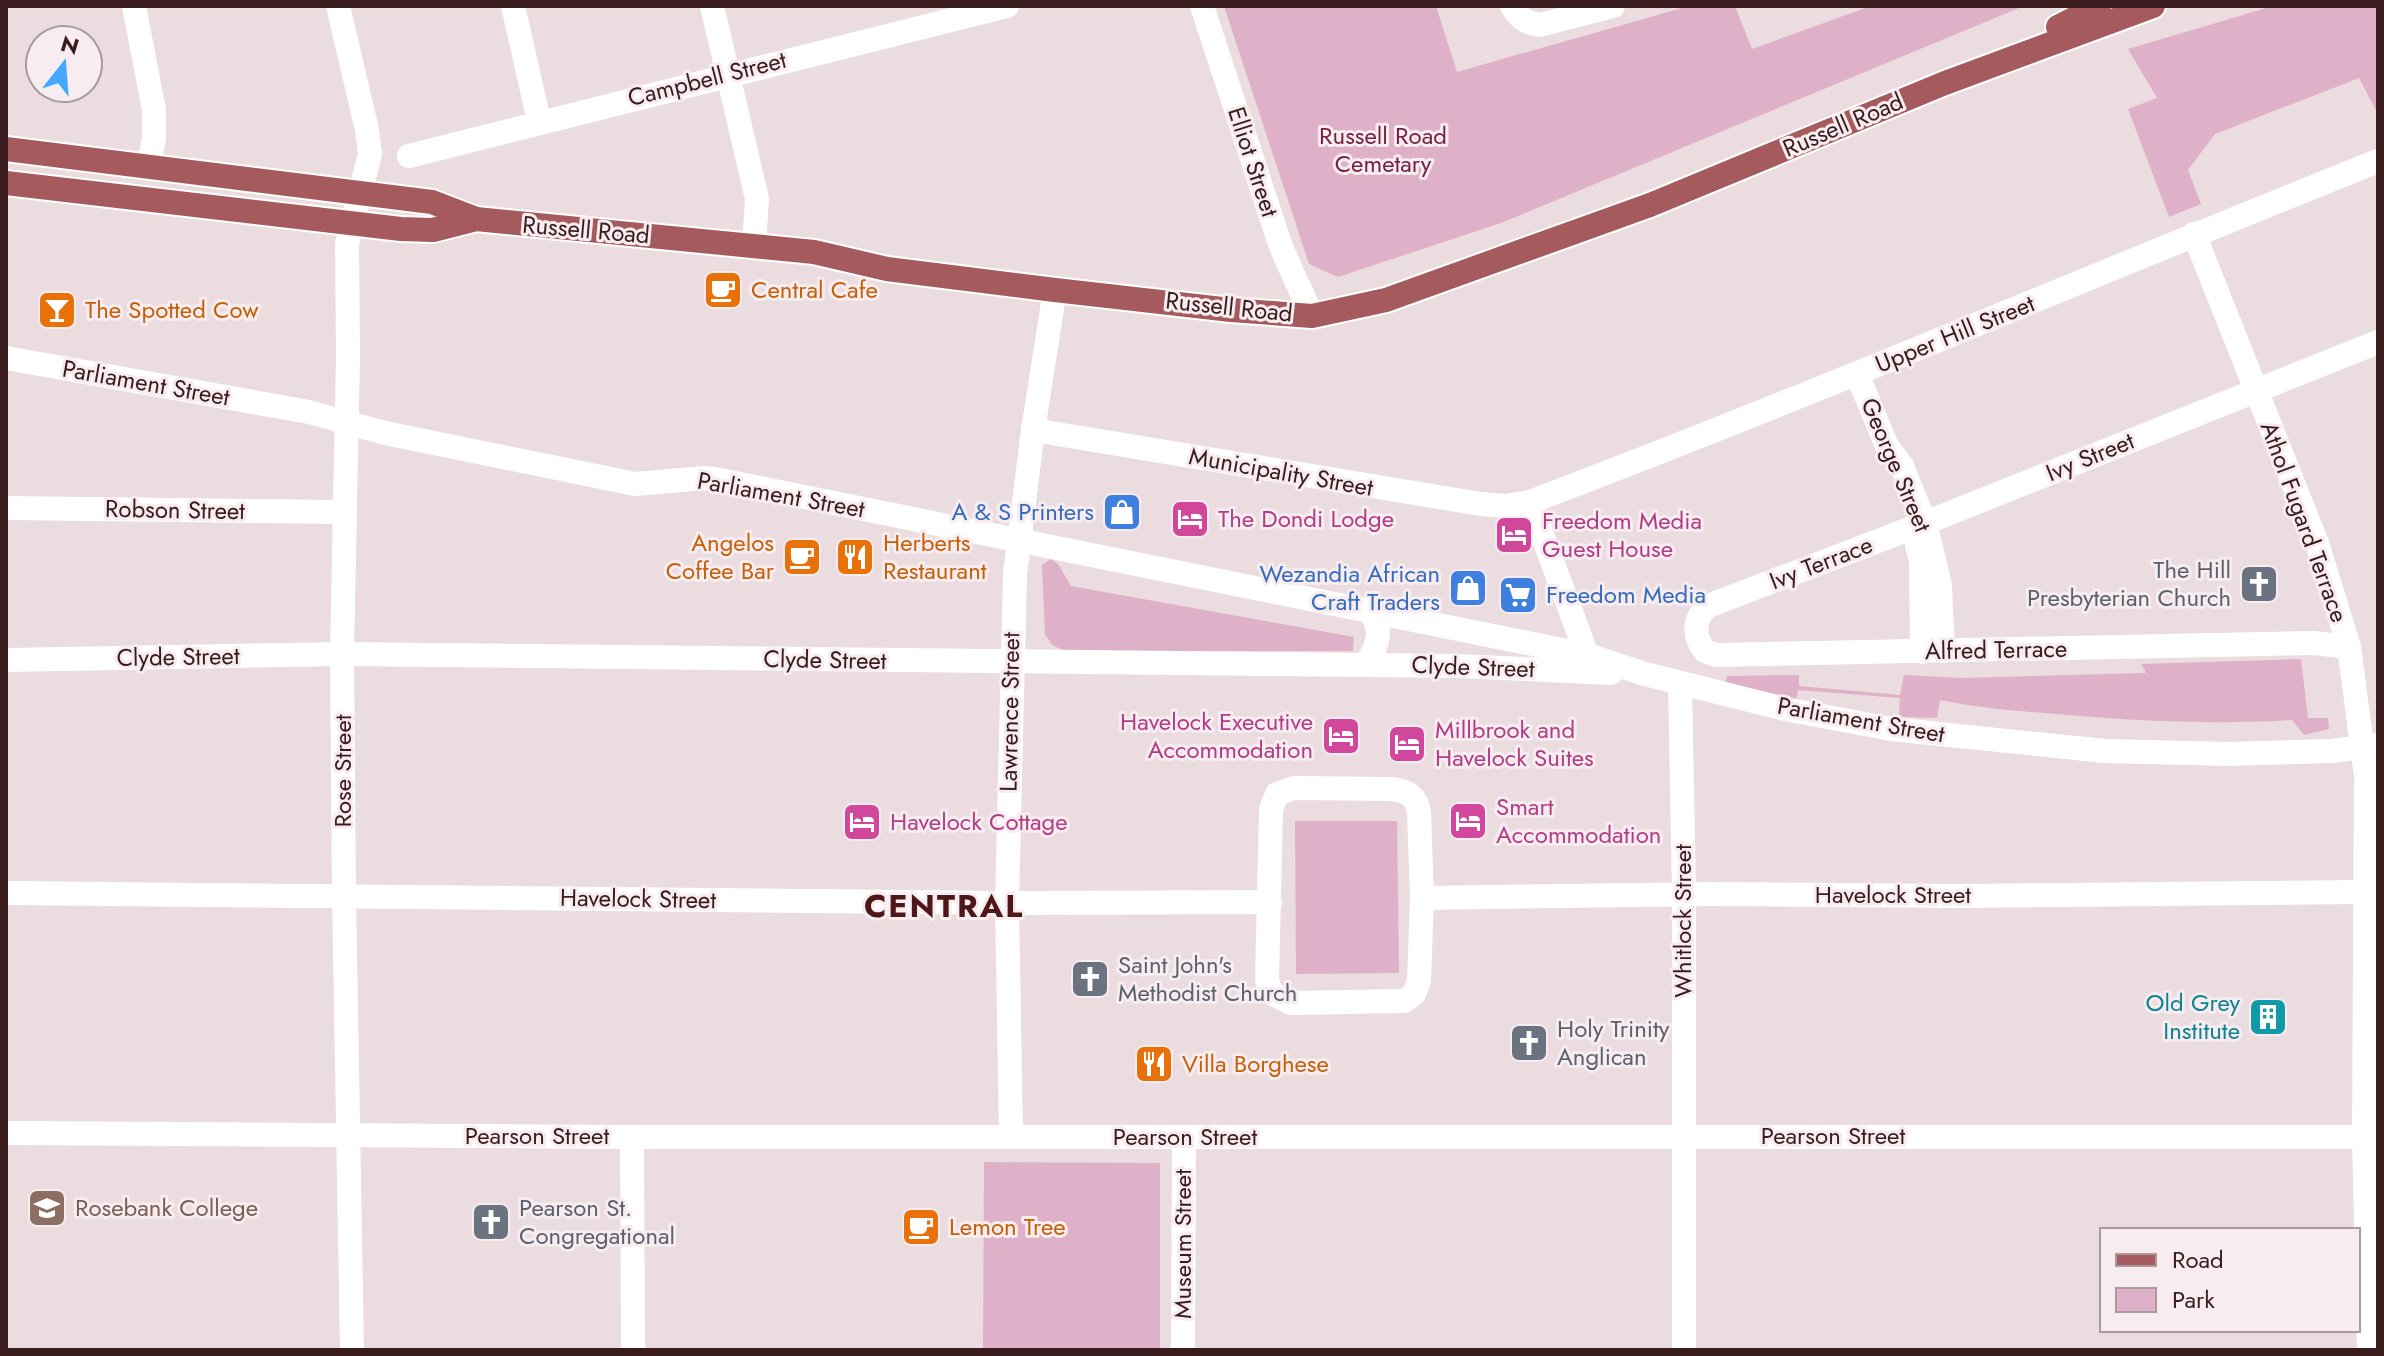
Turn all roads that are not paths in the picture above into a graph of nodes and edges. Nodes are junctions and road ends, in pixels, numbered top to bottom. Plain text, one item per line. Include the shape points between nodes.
1 (134, 6) edge
2 (338, 6) edge
3 (513, 6) edge
4 (712, 6) edge
5 (1007, 6) edge
6 (1202, 6) edge
7 (1512, 6) edge
8 (1613, 6) edge
9 (2099, 6) edge
10 (2153, 6) edge
11 (960, 12) edge
12 (728, 74) junction
13 (1945, 83) junction
14 (539, 121) junction
15 (6, 149) edge
16 (409, 156) dead end
17 (2378, 161) edge
18 (148, 168) junction
19 (6, 183) edge
20 (360, 194) junction
21 (476, 219) junction
22 (350, 224) junction
23 (2194, 234) junction
24 (754, 246) junction
25 (1055, 290) junction
26 (1312, 316) junction
27 (2378, 342) edge
28 (6, 358) edge
29 (1857, 374) junction
30 (2255, 391) junction
31 (346, 423) junction
32 (1033, 430) junction
33 (1530, 502) junction
34 (6, 508) edge
35 (344, 512) junction
36 (1919, 526) junction
37 (1018, 540) junction
38 (1716, 602) joint
39 (1368, 609) junction
40 (2349, 647) junction
41 (1933, 651) junction
42 (342, 654) junction
43 (1587, 655) junction
44 (6, 660) edge
45 (1011, 663) junction
46 (1365, 665) junction
47 (1645, 674) junction
48 (1680, 683) junction
49 (2371, 746) edge
50 (2364, 892) junction
51 (6, 893) edge
52 (1684, 894) junction
53 (344, 896) junction
54 (1422, 898) junction
55 (1270, 902) junction
56 (1007, 903) junction
57 (6, 1133) edge
58 (347, 1134) junction
59 (1011, 1136) junction
60 (1684, 1136) junction
61 (632, 1137) junction
62 (1184, 1137) junction
63 (2364, 1137) junction
64 (352, 1350) edge
65 (633, 1350) edge
66 (1183, 1350) edge
67 (1684, 1350) edge
68 (2369, 1350) edge

1 - 18 street via 154,110
2 - 20 street, Rose Street via 370,147
3 - 14 street
4 - 12 street
5 - 11 street, Campbell Street
6 - 26 street, Elliot Street via 1281,247
7 - 8 street via 1528,23 1540,25
9 - 13 main road, Russell Road
10 - 13 main road, Russell Road
11 - 12 street, Campbell Street
12 - 14 street, Campbell Street
12 - 24 street via 757,199
13 - 26 main road, Russell Road via 1650,205 1386,300
14 - 16 street, Campbell Street
15 - 18 main road, Russell Road
17 - 23 street, Upper Hill Street
18 - 20 main road, Russell Road
19 - 22 main road, Russell Road
20 - 21 main road, Russell Road via 432,202
20 - 22 street, Rose Street
21 - 22 main road, Russell Road via 433,230
21 - 24 main road, Russell Road
22 - 31 street, Rose Street
23 - 29 street, Upper Hill Street
23 - 30 street, Athol Fugard Terrace
24 - 25 main road, Russell Road
25 - 26 main road, Russell Road
25 - 32 street, Lawrence Street
27 - 30 street, Ivy Street
28 - 31 street, Parliament Street
29 - 33 street, Upper Hill Street
29 - 36 street, George Street via 1887,446 1902,466
30 - 36 street, Ivy Street
30 - 40 street, Athol Fugard Terrace via 2317,543
31 - 35 street, Rose Street
31 - 37 street, Parliament Street via 635,484 720,480
32 - 33 street, Municipality Street via 1481,504
32 - 37 street, Lawrence Street
33 - 43 street
34 - 35 street, Robson Street
35 - 42 street, Rose Street
36 - 38 street, Ivy Terrace
36 - 41 street, George Street via 1940,585
37 - 39 street, Parliament Street
37 - 45 street, Lawrence Street
38 - 41 street, Alfred Terrace via 1702,611 1696,634 1705,651 1716,655
39 - 43 street, Parliament Street
39 - 46 street via 1379,634
40 - 41 street, Alfred Terrace via 2314,643
40 - 49 street, Athol Fugard Terrace
42 - 44 street, Clyde Street
42 - 45 street, Clyde Street
42 - 53 street, Rose Street
43 - 47 street, Parliament Street
45 - 46 street, Clyde Street
45 - 56 street, Lawrence Street
46 - 47 street, Clyde Street
47 - 48 street, Parliament Street
48 - 49 street, Parliament Street via 1891,729 2105,751 2229,754
48 - 52 street, Whitlock Street
49 - 50 street, Athol Fugard Terrace
50 - 52 street, Havelock Street
50 - 63 street, Athol Fugard Terrace
51 - 53 street, Havelock Street
52 - 54 street, Havelock Street
52 - 60 street, Whitlock Street
53 - 56 street, Havelock Street
53 - 58 street, Rose Street
54 - 55 street via 1417,988 1404,1001 1387,1003 1291,1003 1271,993
54 - 55 street via 1419,813 1412,795 1393,789 1294,788 1277,794 1272,803
55 - 56 street, Havelock Street
56 - 59 street, Lawrence Street
57 - 58 street, Pearson Street
58 - 61 street, Pearson Street
58 - 64 street, Rose Street
59 - 61 street, Pearson Street
59 - 62 street, Pearson Street
60 - 62 street, Pearson Street
60 - 63 street, Pearson Street
60 - 67 street, Whitlock Street
61 - 65 street
62 - 66 street, Museum Street
63 - 68 street, Athol Fugard Terrace

